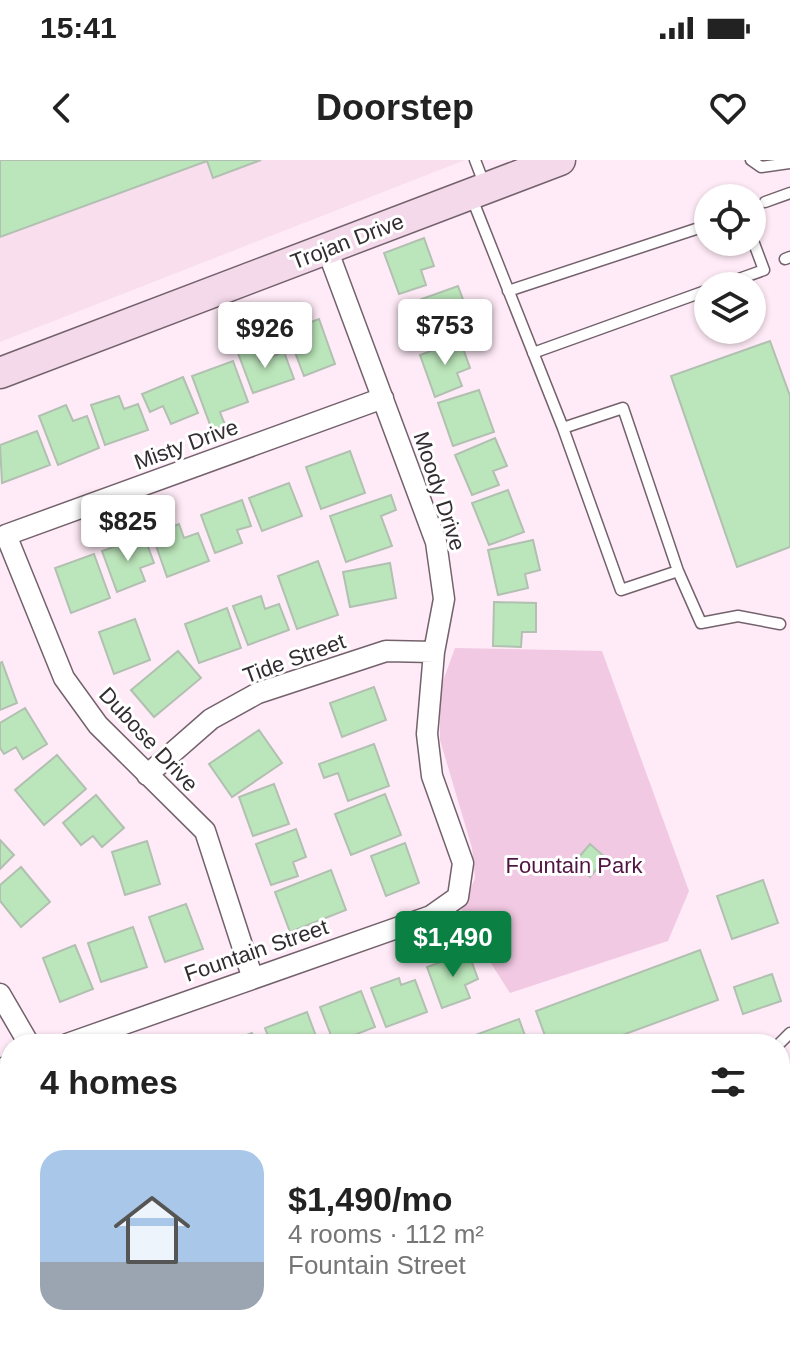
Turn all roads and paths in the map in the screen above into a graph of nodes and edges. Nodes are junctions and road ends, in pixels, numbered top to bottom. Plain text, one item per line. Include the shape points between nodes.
1 (560, 160) edge
2 (751, 160) edge
3 (790, 163) edge
4 (477, 181) edge
5 (790, 193) edge
6 (766, 202) edge
7 (694, 230) edge
8 (327, 249) junction
9 (759, 256) edge
10 (758, 272) edge
11 (508, 291) junction
12 (694, 295) edge
13 (533, 353) junction
14 (0, 373) edge
15 (383, 398) junction
16 (563, 428) junction
17 (6, 535) joint
18 (678, 571) junction
19 (780, 624) dead end
20 (434, 652) junction
21 (147, 775) junction
22 (458, 897) joint
23 (252, 976) junction
24 (0, 994) edge
25 (23, 1034) edge
26 (94, 1034) edge

1 - 4 street, Trojan Drive
2 - 3 lane via 761,167
4 - 8 street, Trojan Drive
4 - 11 lane
5 - 6 lane
7 - 11 lane
8 - 14 street, Trojan Drive
8 - 15 street, Moody Drive
9 - 10 lane via 764,270
11 - 13 lane
12 - 13 lane
13 - 16 lane
15 - 17 street, Misty Drive
15 - 20 street, Moody Drive via 436,542 444,599
16 - 18 lane via 621,590
16 - 18 lane via 623,408
17 - 21 street, Dubose Drive via 64,678 98,725
18 - 19 lane via 701,623 738,616
20 - 21 street, Tide Street via 386,651 258,693 211,719
20 - 22 street, Moody Drive via 427,734 432,776 463,863
21 - 23 street, Dubose Drive via 205,831
22 - 23 street, Fountain Street via 431,916
23 - 26 street, Fountain Street
24 - 25 street

